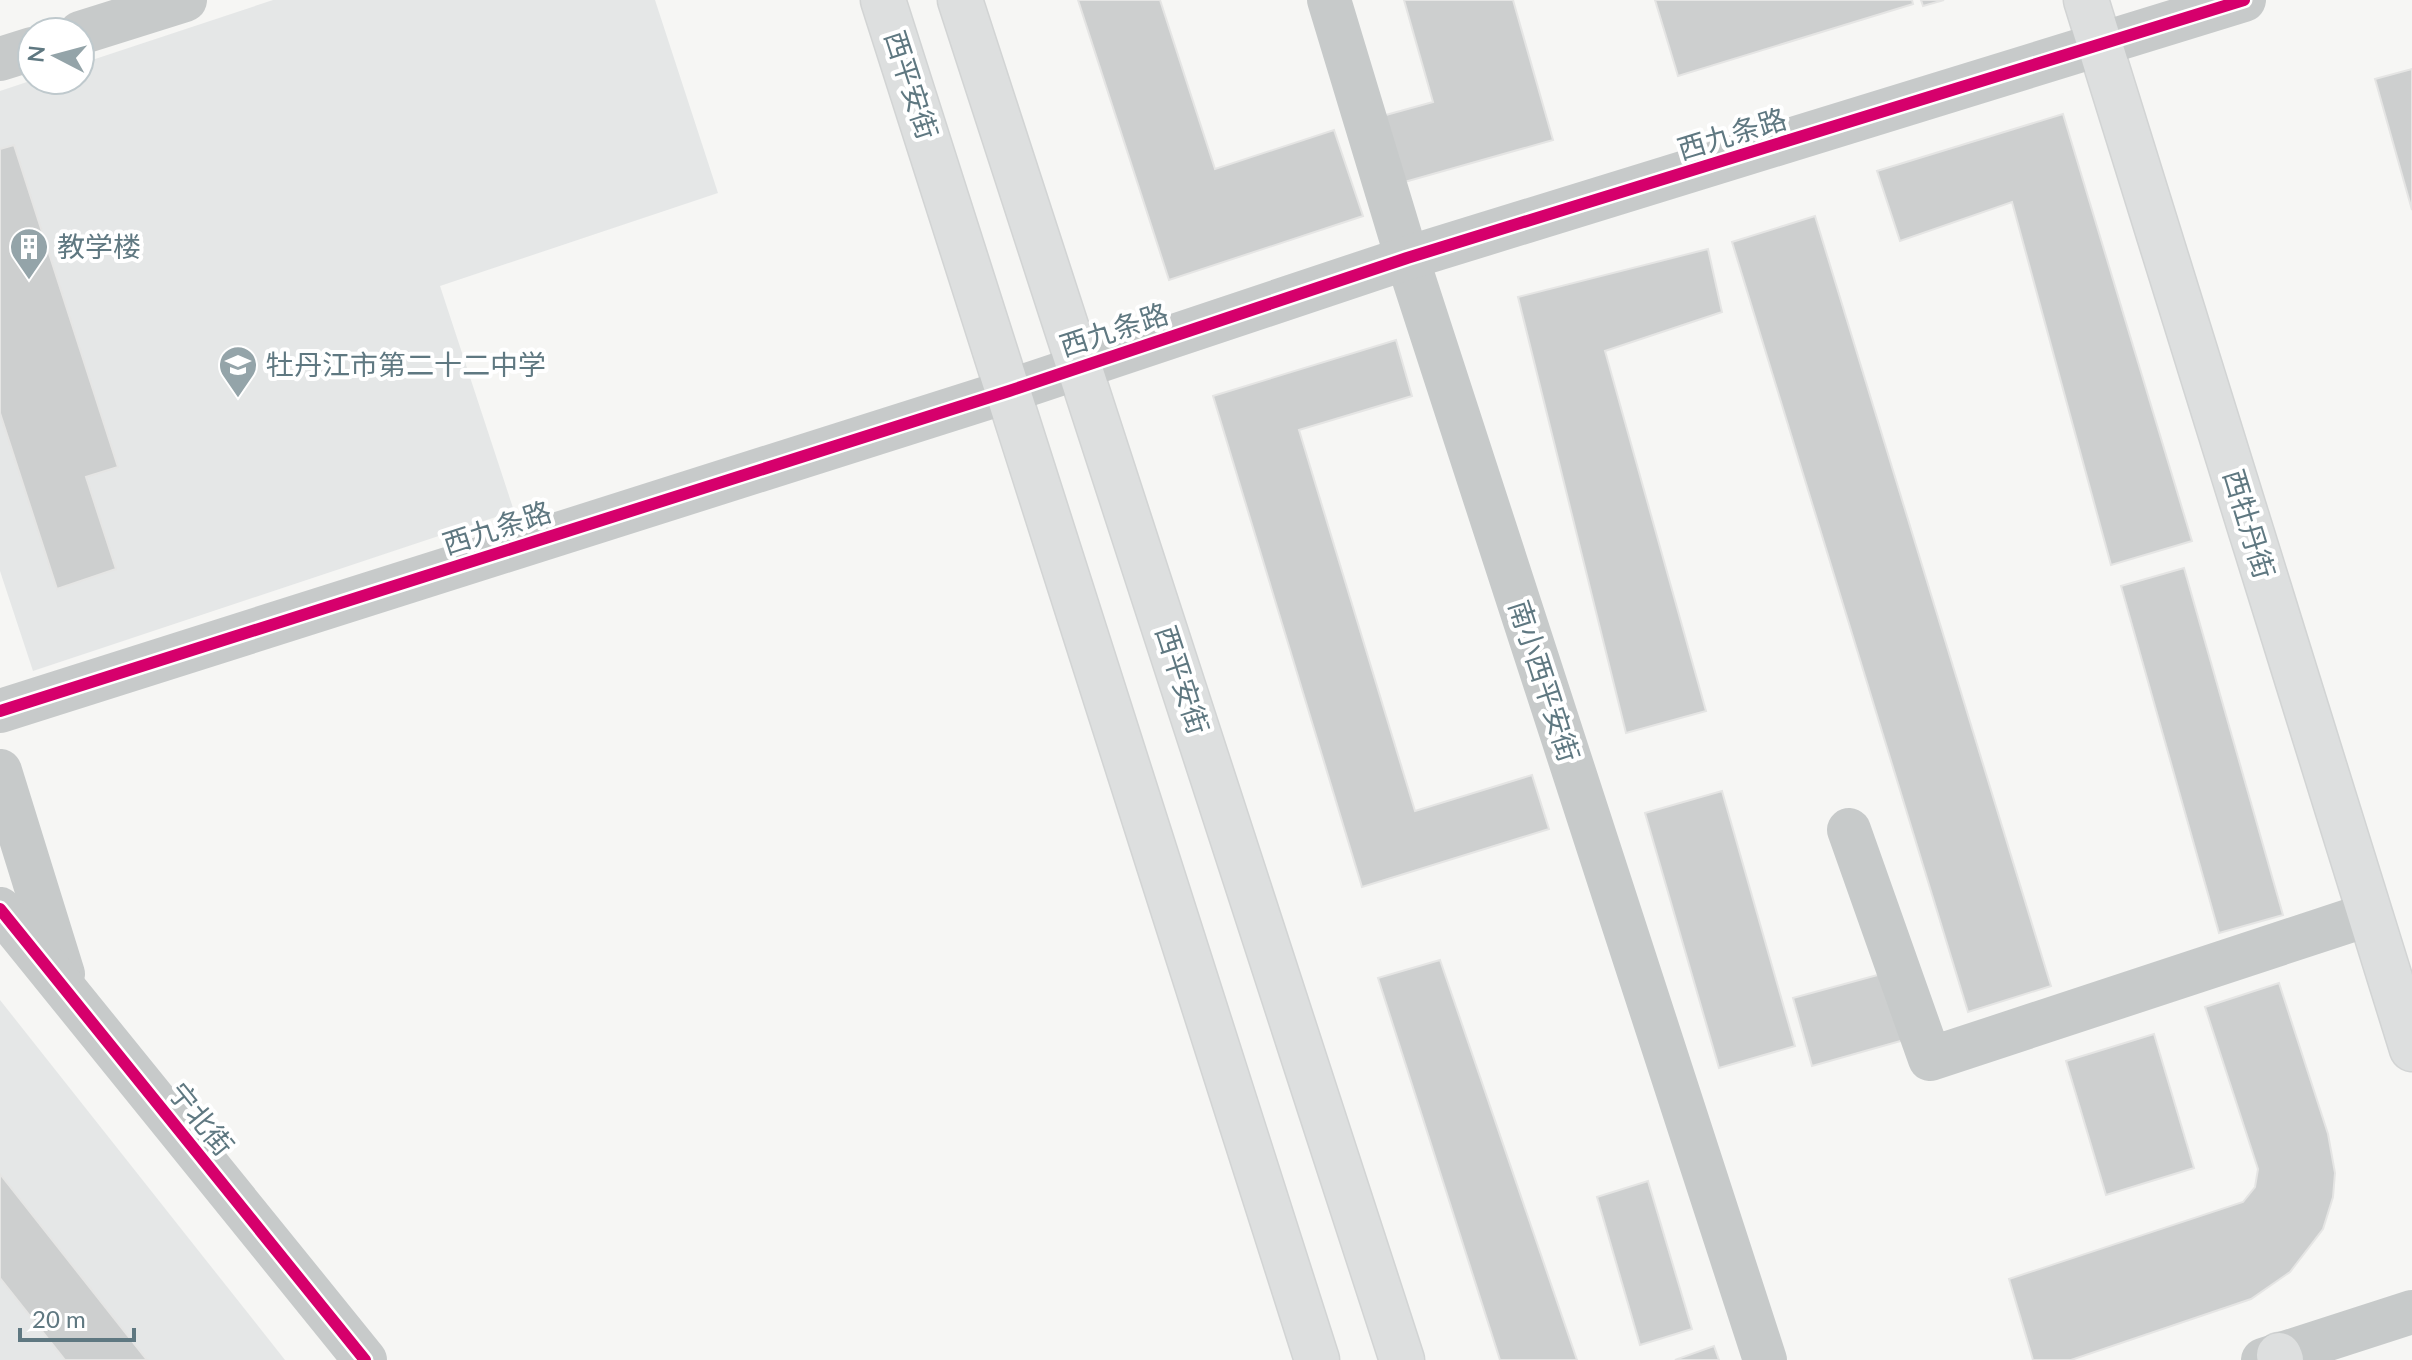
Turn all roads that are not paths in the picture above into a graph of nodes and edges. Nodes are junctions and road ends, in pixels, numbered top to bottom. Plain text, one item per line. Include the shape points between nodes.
1 (185, 0) edge
2 (883, 0) edge
3 (960, 0) edge
4 (1329, 0) edge
5 (2086, 0) edge
6 (2244, 0) edge
7 (96, 28) edge
8 (2100, 46) junction
9 (1407, 258) junction
10 (1080, 365) junction
11 (1009, 391) junction
12 (0, 711) edge
13 (0, 771) edge
14 (1849, 830) dead end
15 (0, 909) edge
16 (2370, 914) junction
17 (70, 996) junction
18 (2412, 1049) edge
19 (2412, 1312) edge
20 (2274, 1358) edge
21 (365, 1360) edge
22 (1317, 1360) edge
23 (1402, 1360) edge
24 (1765, 1360) edge

1 - 7 street
2 - 11 main road, 西平安街
3 - 10 main road, 西平安街
4 - 9 street, 南小西平安街
5 - 8 main road, 西牡丹街
6 - 8 street, 西九条路
8 - 9 street, 西九条路
8 - 16 main road, 西牡丹街
9 - 10 street, 西九条路
9 - 24 street, 南小西平安街
10 - 11 street, 西九条路
10 - 23 main road, 西平安街
11 - 12 street, 西九条路
11 - 22 main road, 西平安街
13 - 17 street
14 - 16 street via 1930,1059
15 - 17 street, 宁北街
16 - 18 main road, 西牡丹街
17 - 21 street, 宁北街
19 - 20 street

